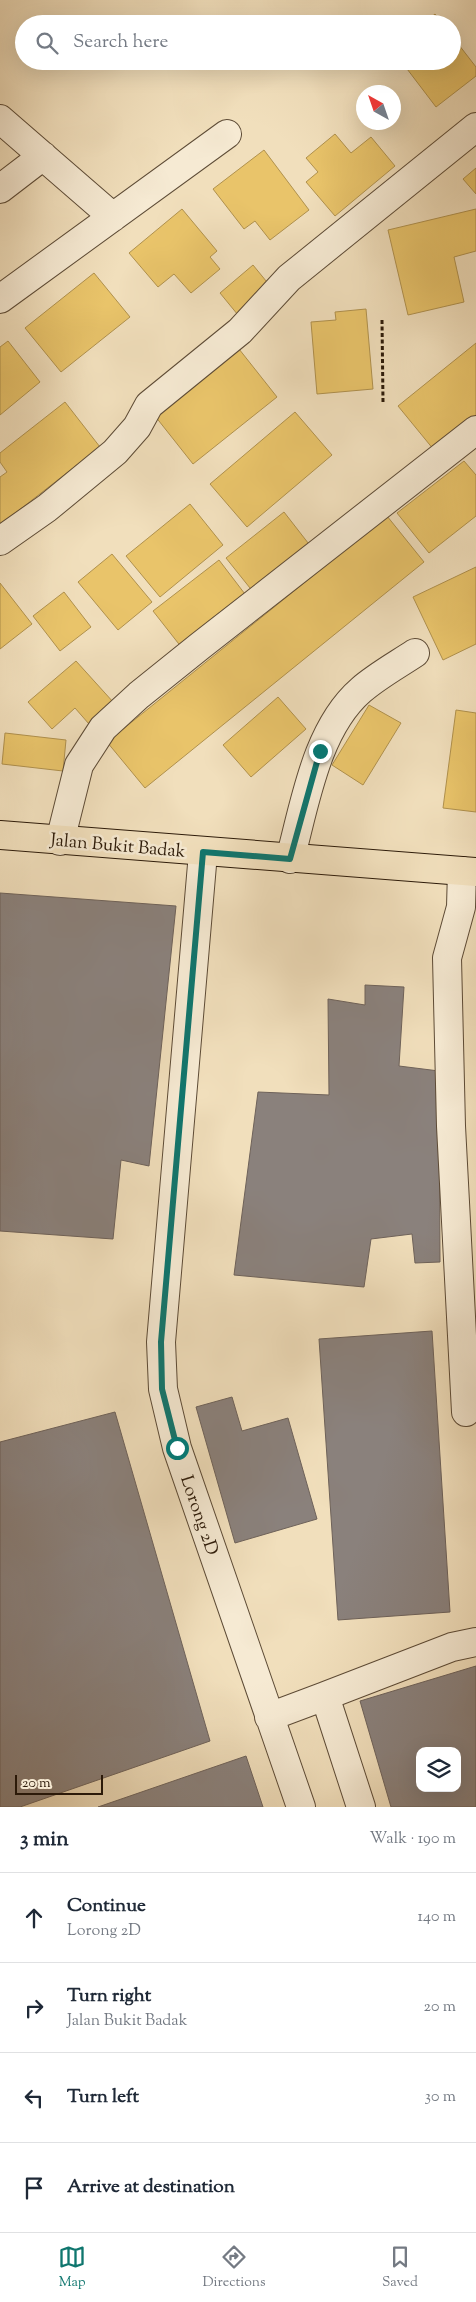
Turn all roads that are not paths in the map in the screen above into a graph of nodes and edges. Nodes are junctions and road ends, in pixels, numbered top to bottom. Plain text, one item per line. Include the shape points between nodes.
1 (0, 118) edge
2 (476, 126) edge
3 (227, 134) dead end
4 (43, 156) junction
5 (0, 189) edge
6 (112, 217) junction
7 (0, 299) edge
8 (476, 430) edge
9 (0, 541) edge
10 (415, 653) dead end
11 (0, 835) edge
12 (60, 841) junction
13 (203, 852) junction
14 (290, 859) junction
15 (469, 872) edge
16 (465, 1162) edge
17 (466, 1412) dead end
18 (476, 1642) edge
19 (325, 1696) junction
20 (269, 1717) junction
21 (301, 1807) edge
22 (361, 1807) edge

1 - 4 street
2 - 9 street via 289,278 240,331 149,406 137,427 115,452 47,508
3 - 6 street
4 - 5 street
4 - 6 street
6 - 7 street
8 - 12 street via 200,646 103,728 79,765
10 - 14 street via 360,691 335,722 320,751
11 - 12 main road, Jalan Bukit Badak
12 - 13 main road, Jalan Bukit Badak
13 - 14 main road, Jalan Bukit Badak
13 - 20 street, Lorong 2D via 161,1342 162,1389 177,1448
14 - 15 main road, Jalan Bukit Badak
15 - 16 street via 447,958
16 - 17 street
18 - 19 street via 452,1647
19 - 20 street
19 - 22 street
20 - 21 street, Lorong 2D

